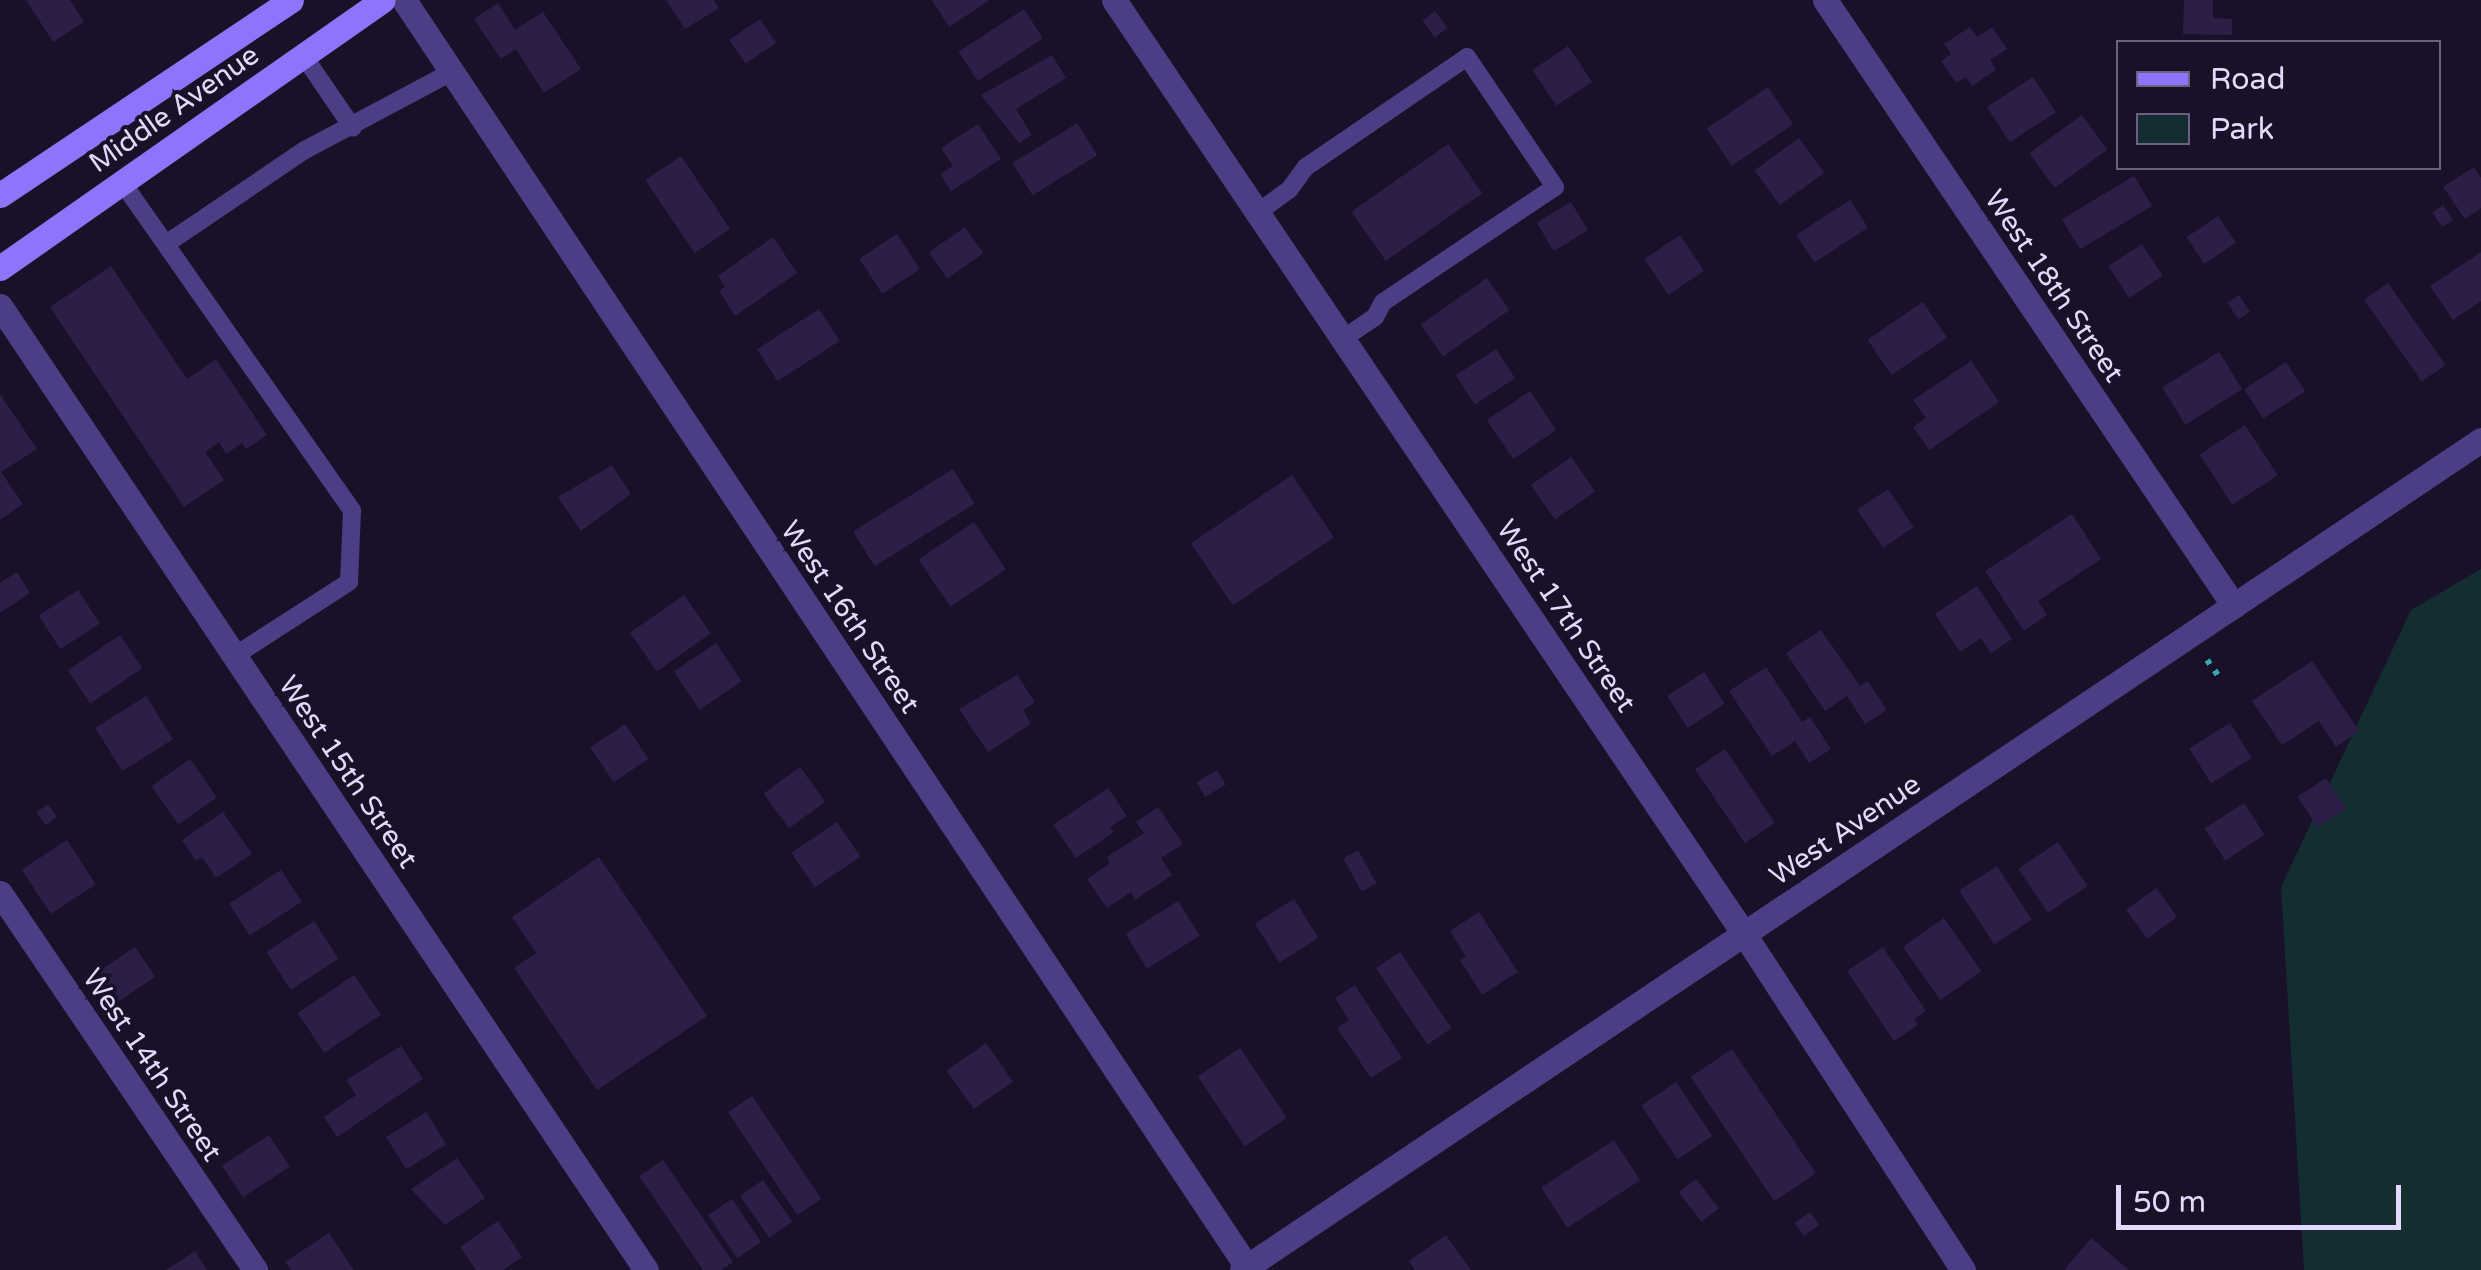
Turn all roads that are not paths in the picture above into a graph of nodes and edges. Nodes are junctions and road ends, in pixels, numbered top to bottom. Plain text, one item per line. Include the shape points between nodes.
1 (291, 0) edge
2 (383, 0) edge
3 (404, 0) edge
4 (1114, 0) edge
5 (1825, 0) edge
6 (304, 56) junction
7 (452, 72) junction
8 (353, 128) junction
9 (122, 182) junction
10 (0, 195) edge
11 (1257, 213) junction
12 (166, 244) junction
13 (0, 268) edge
14 (0, 306) edge
15 (1342, 338) junction
16 (2481, 440) edge
17 (2234, 606) junction
18 (234, 656) junction
19 (0, 893) edge
20 (1744, 934) junction
21 (1246, 1269) edge
22 (255, 1270) edge
23 (646, 1270) edge
24 (1963, 1270) edge

1 - 10 main road, Middle Avenue
2 - 6 main road, Middle Avenue
3 - 7 street, West 16th Street
4 - 11 street, West 17th Street
5 - 17 street, West 18th Street
6 - 8 lane
6 - 9 main road, Middle Avenue
7 - 8 lane
7 - 21 street, West 16th Street
8 - 12 lane via 305,150
9 - 12 lane
9 - 13 main road, Middle Avenue
11 - 15 street, West 17th Street
11 - 15 lane via 1289,190 1306,166 1467,57 1555,187 1383,302 1375,316
12 - 18 lane via 352,510 349,582
14 - 18 street, West 15th Street
15 - 20 street, West 17th Street
16 - 17 street, West Avenue
17 - 20 street, West Avenue
18 - 23 street, West 15th Street
19 - 22 street, West 14th Street
20 - 21 street, West Avenue
20 - 24 street, West 17th Street

